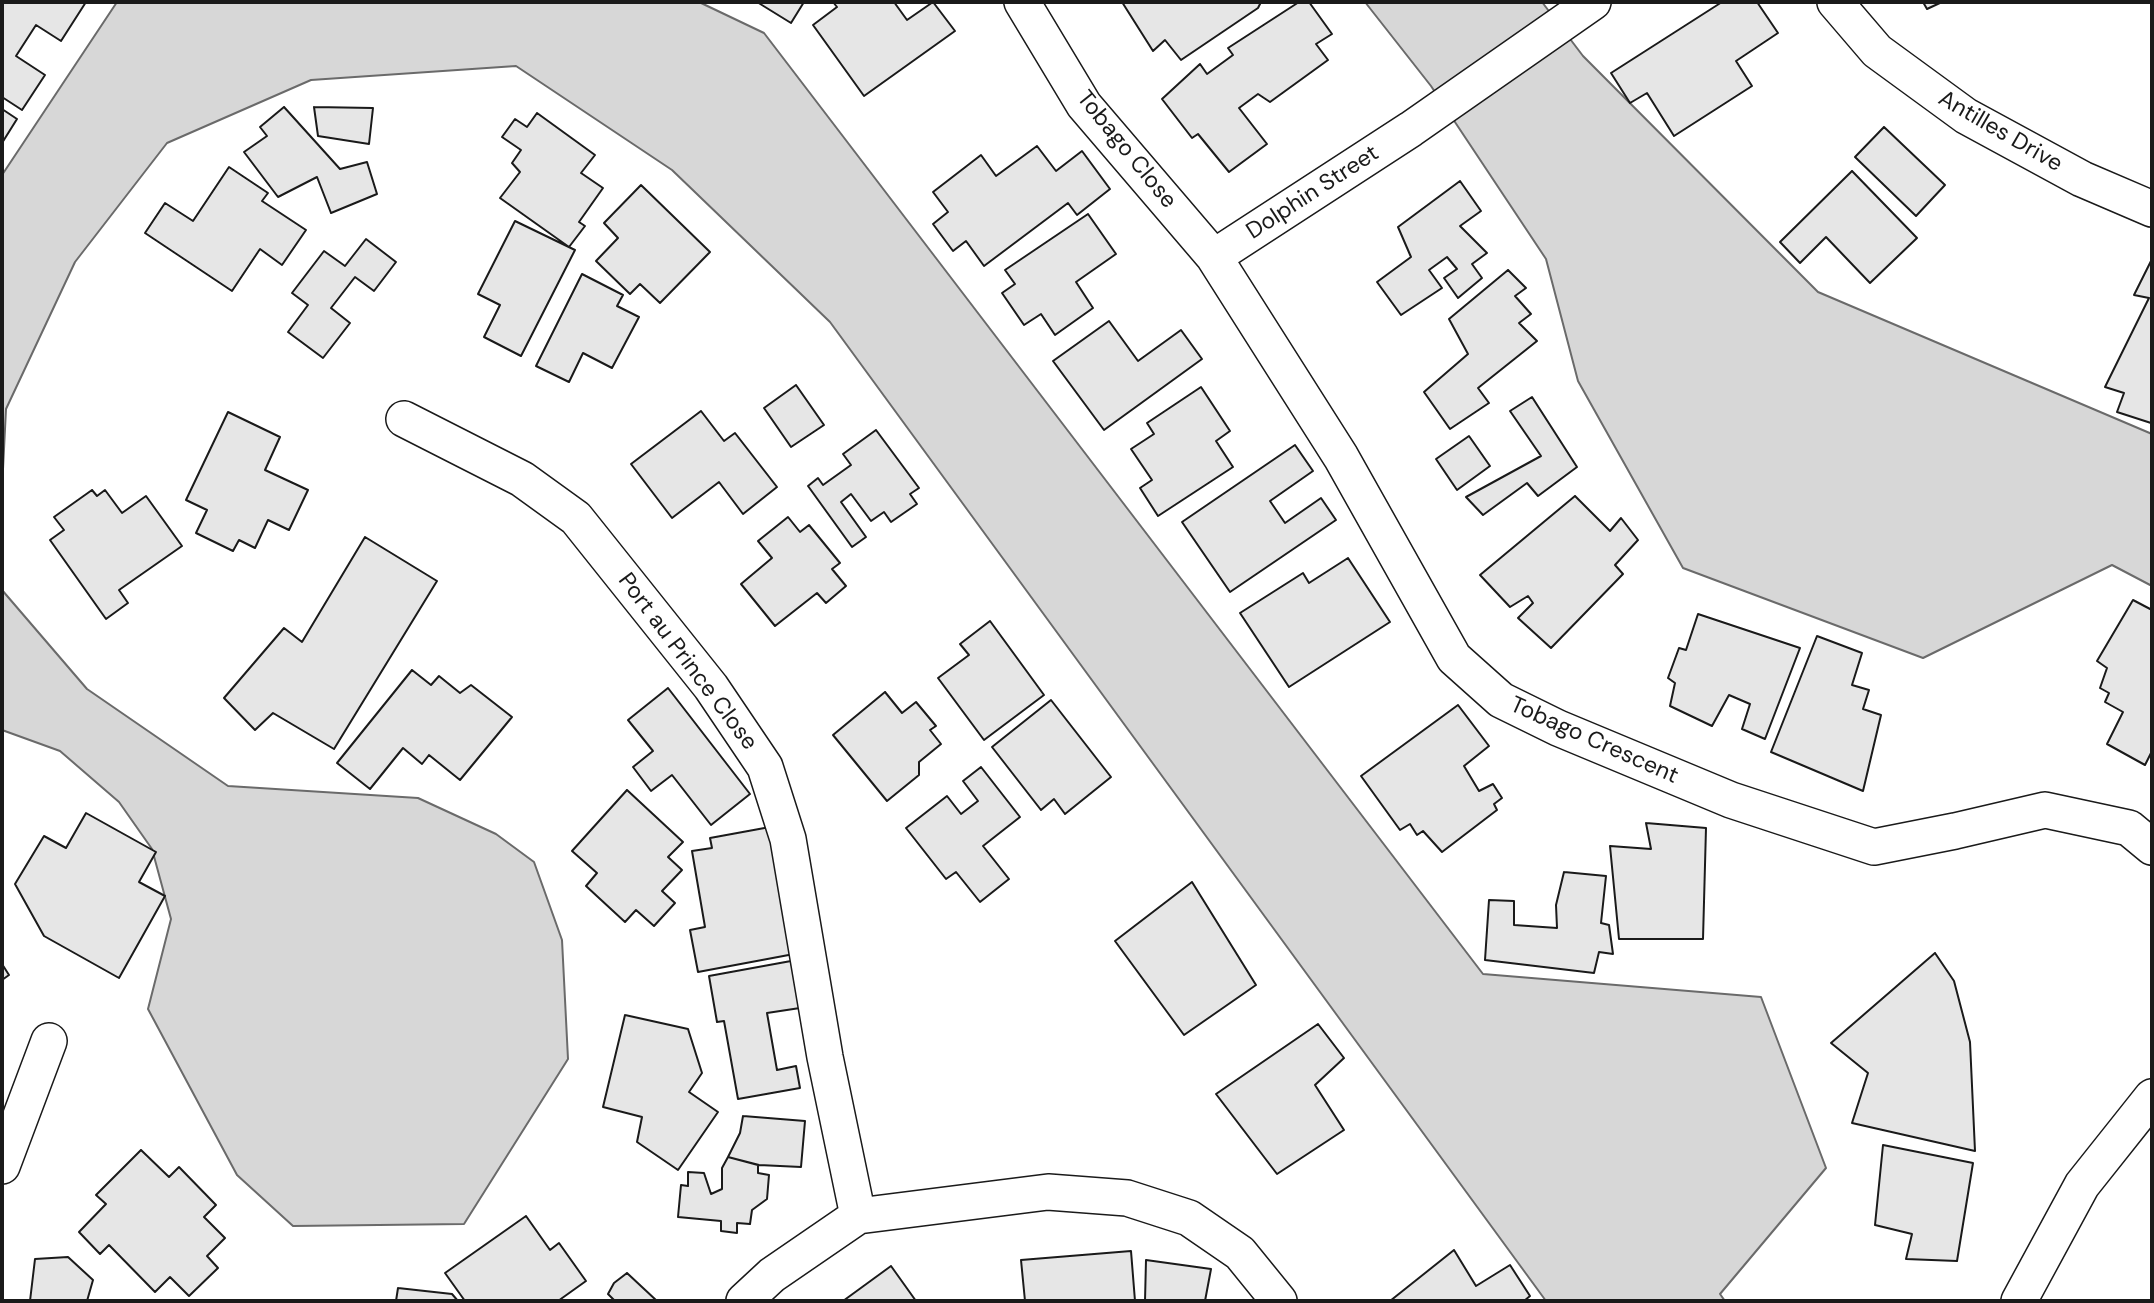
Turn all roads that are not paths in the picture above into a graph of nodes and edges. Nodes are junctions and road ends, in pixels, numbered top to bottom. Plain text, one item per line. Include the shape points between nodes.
1 (1023, 2) edge
2 (1835, 2) edge
3 (1584, 8) edge
4 (2152, 209) edge
5 (1214, 257) junction
6 (404, 419) dead end
7 (2152, 848) edge
8 (49, 1041) dead end
9 (2152, 1097) edge
10 (2, 1166) edge
11 (858, 1216) junction
12 (744, 1301) edge
13 (1279, 1301) edge
14 (2020, 1301) edge

1 - 5 street, Tobago Close via 1084,105
2 - 4 street, Antilles Drive via 1877,51 1966,116 2082,178
3 - 5 street, Dolphin Street via 1411,129
5 - 7 street, Tobago Crescent via 1341,457 1454,659 1501,700 1731,800 1874,847 2045,810 2129,828
6 - 11 street, Port au Prince Close via 522,479 576,518 711,687 765,767 788,839
8 - 10 street
9 - 14 street via 2082,1185
11 - 12 street via 772,1275
11 - 13 street via 1048,1192 1127,1198 1189,1218 1240,1253

